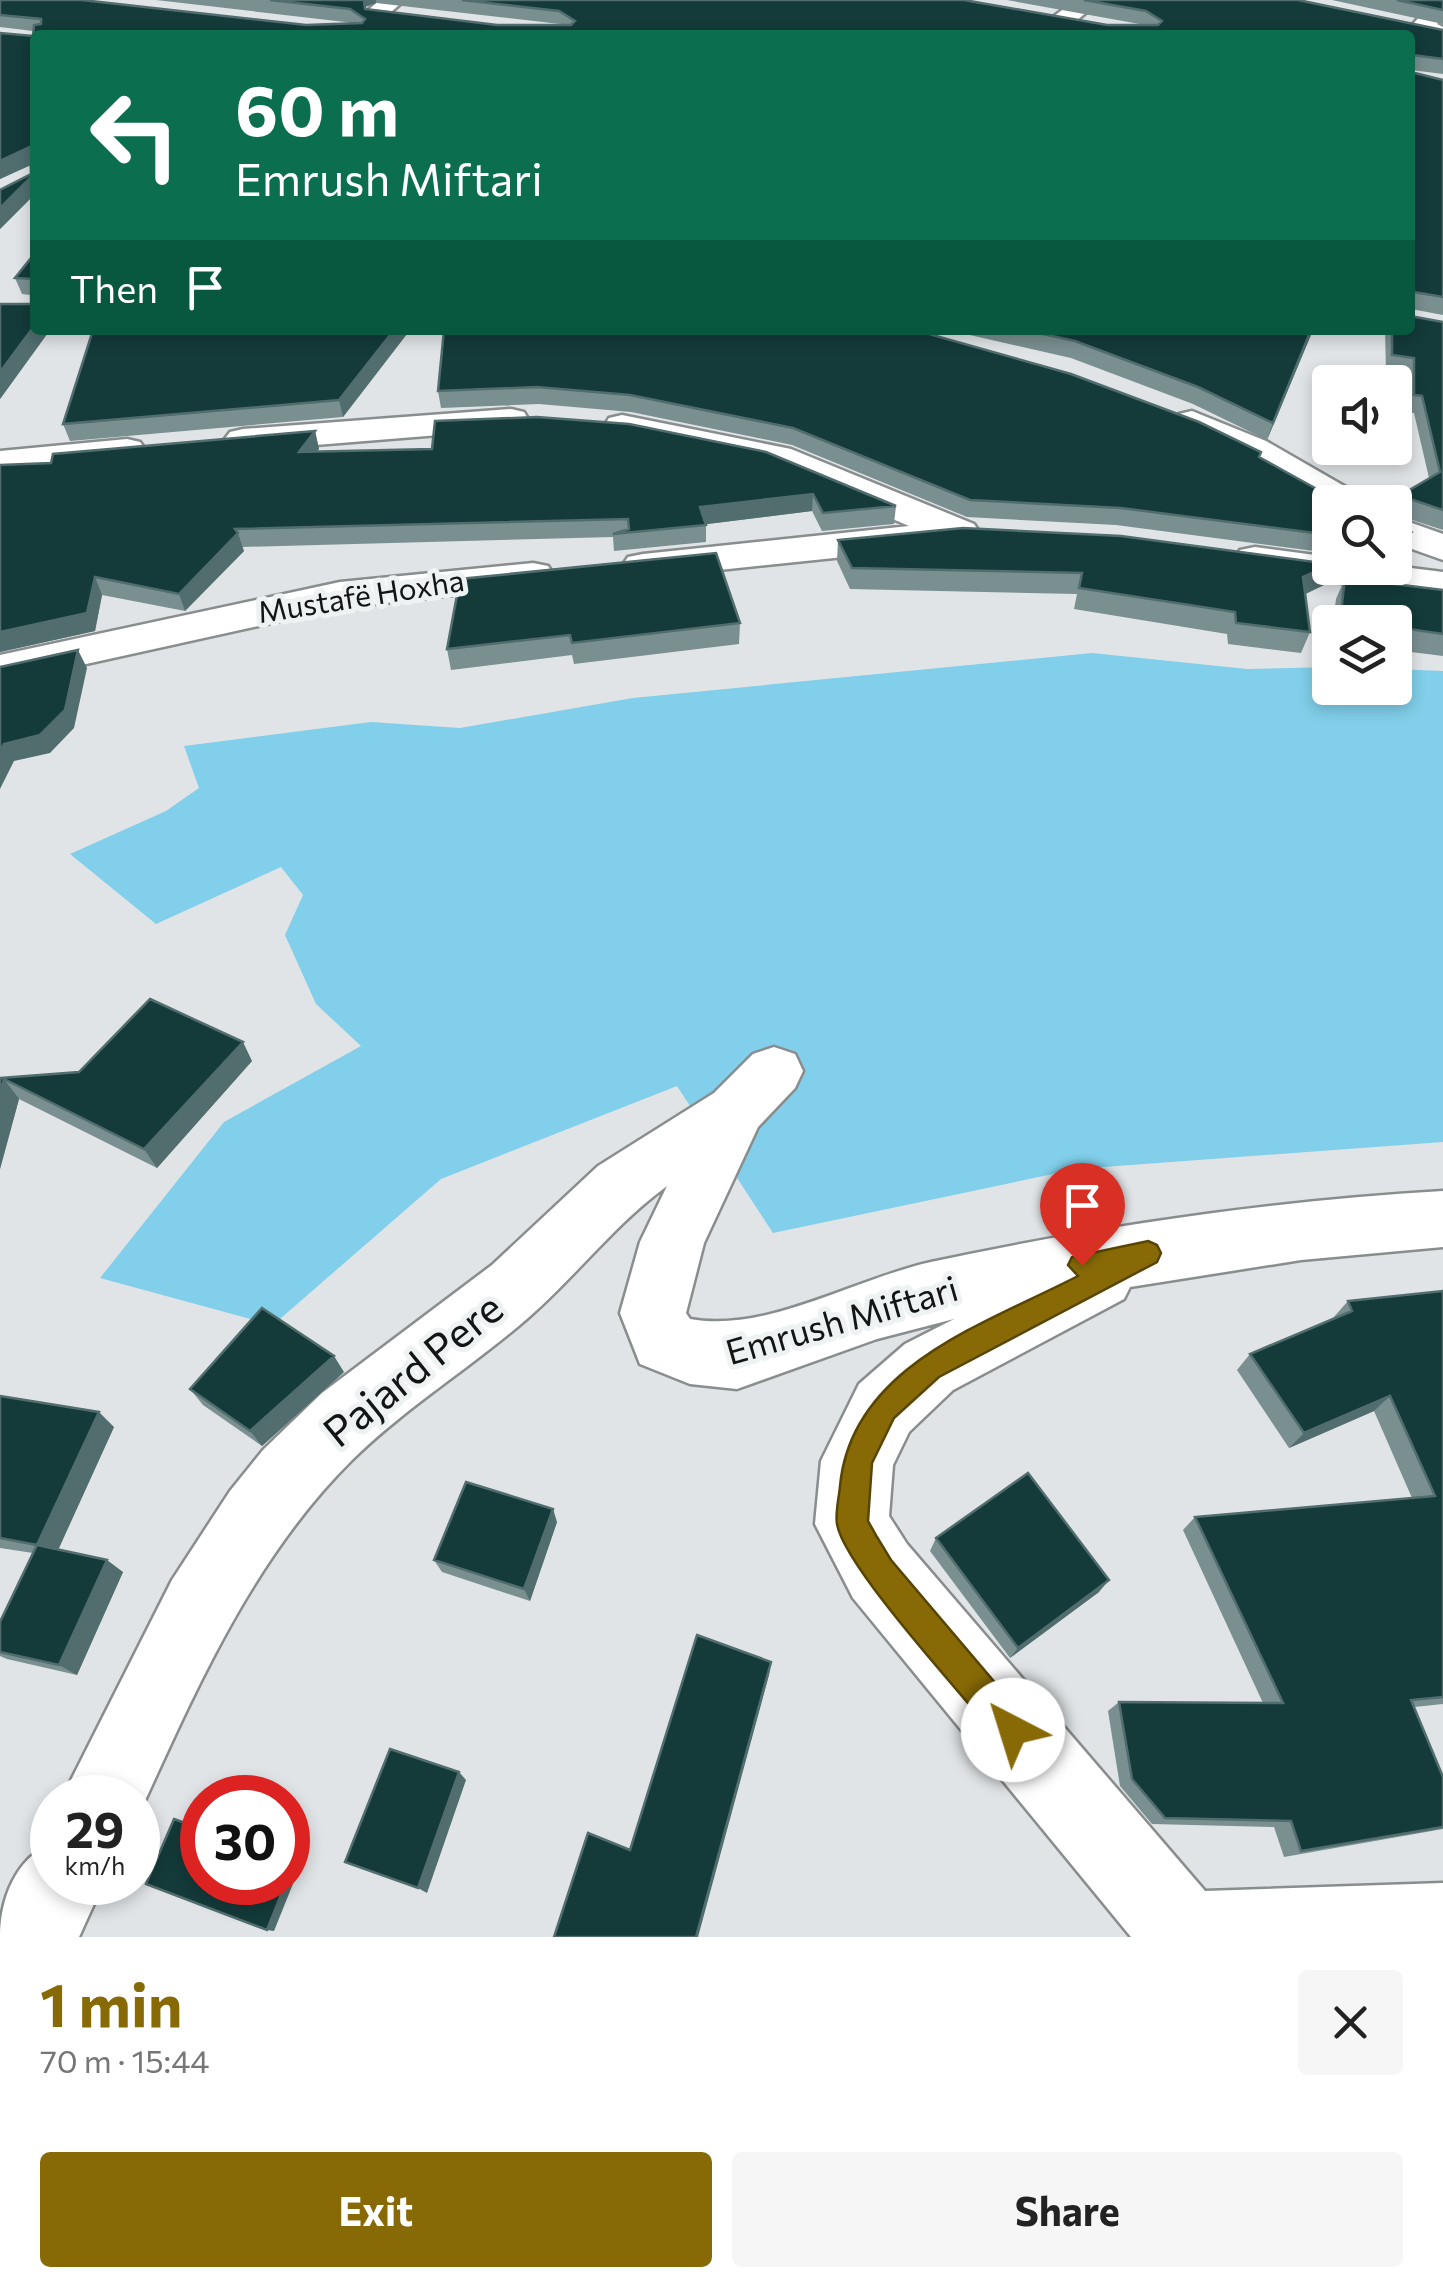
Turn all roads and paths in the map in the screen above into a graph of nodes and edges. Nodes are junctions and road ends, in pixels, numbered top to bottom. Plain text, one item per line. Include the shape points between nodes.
1 (1090, 0) edge
2 (1443, 5) edge
3 (385, 7) edge
4 (1035, 16) edge
5 (413, 18) edge
6 (1062, 21) junction
7 (1097, 27) edge
8 (1407, 28) edge
9 (350, 30) edge
10 (1440, 34) edge
11 (1153, 407) edge
12 (539, 419) edge
13 (594, 424) edge
14 (214, 443) edge
15 (158, 448) edge
16 (0, 462) edge
17 (1315, 485) edge
18 (1412, 536) edge
19 (1443, 548) edge
20 (1210, 552) edge
21 (1443, 584) edge
22 (0, 670) edge
23 (755, 1091) joint
24 (1443, 1219) edge
25 (1148, 1253) junction
26 (113, 1775) edge
27 (49, 1905) edge
28 (1443, 1926) edge
29 (1186, 1936) edge
30 (32, 1937) edge

1 - 6 street
2 - 10 street via 1423,24
3 - 5 street
3 - 9 street
4 - 6 street
6 - 7 street
8 - 10 street
11 - 17 street via 1253,449
12 - 14 street
13 - 22 street, Mustafë Hoxha via 778,456 977,533 340,595
15 - 16 street
18 - 19 street
20 - 21 street
23 - 25 street, Emrush Miftari via 672,1242 653,1313 664,1341 694,1356 727,1360 950,1289
23 - 26 street, Pajard Pere via 651,1161 471,1326 393,1376 324,1438 248,1526 180,1639
24 - 25 street, Emrush Miftari via 1282,1232
25 - 29 street via 929,1368 884,1408 857,1461 852,1524 880,1571
27 - 30 street
28 - 29 street

